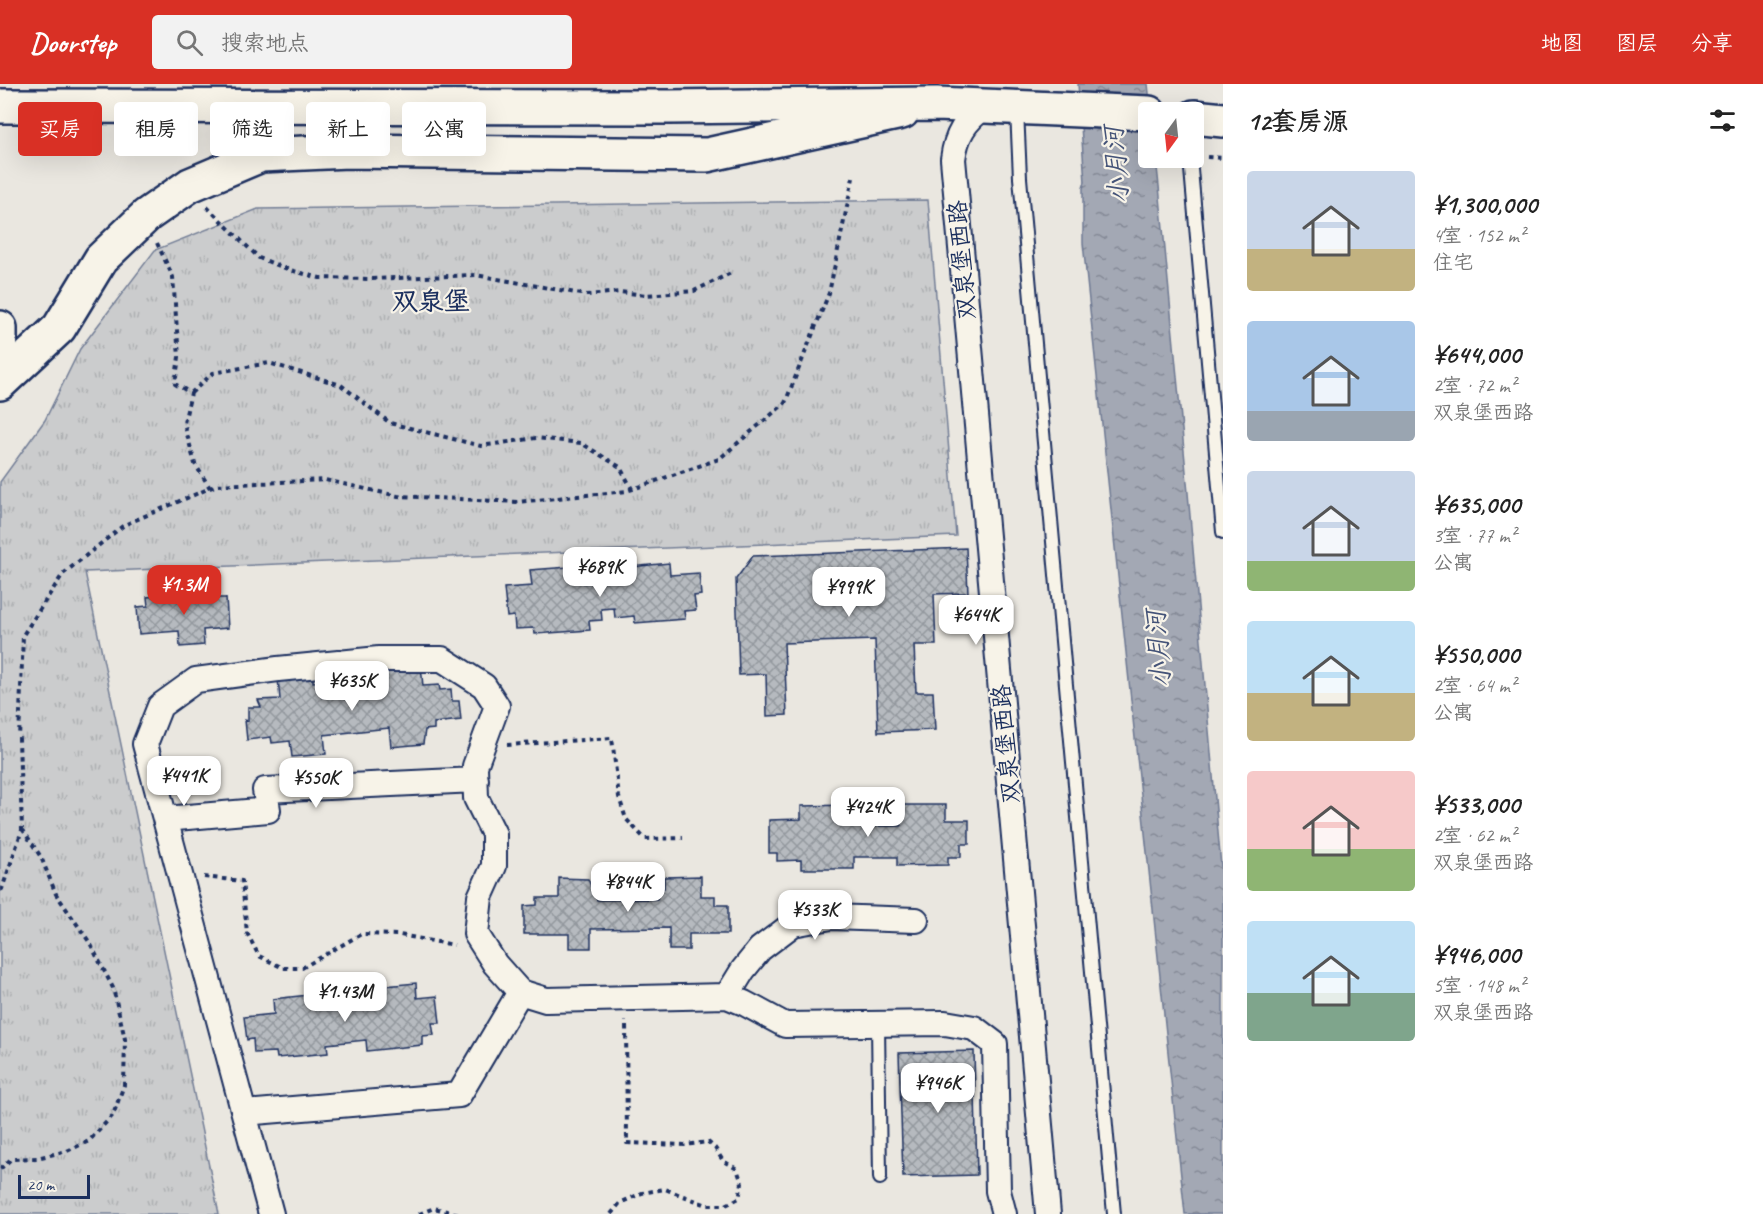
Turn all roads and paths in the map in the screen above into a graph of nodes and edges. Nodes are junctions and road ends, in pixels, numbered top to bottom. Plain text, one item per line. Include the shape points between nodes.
1 (937, 104) junction
2 (0, 106) edge
3 (984, 107) junction
4 (1026, 109) junction
5 (1138, 113) edge
6 (1204, 118) edge
7 (1223, 120) edge
8 (1191, 168) edge
9 (854, 173) dead end
10 (206, 206) dead end
11 (154, 237) dead end
12 (733, 272) dead end
13 (0, 328) edge
14 (0, 348) edge
15 (0, 383) edge
16 (191, 393) junction
17 (210, 489) junction
18 (632, 489) junction
19 (1223, 532) edge
20 (483, 747) junction
21 (476, 780) junction
22 (165, 819) junction
23 (22, 830) junction
24 (683, 837) dead end
25 (182, 880) junction
26 (0, 890) edge
27 (916, 920) dead end
28 (488, 952) junction
29 (520, 992) junction
30 (727, 996) junction
31 (626, 999) junction
32 (878, 1024) junction
33 (244, 1113) junction
34 (0, 1169) edge
35 (880, 1178) dead end
36 (272, 1214) edge
37 (419, 1214) edge
38 (459, 1214) edge
39 (611, 1214) edge
40 (1004, 1214) edge
41 (1048, 1214) edge
42 (1114, 1214) edge

1 - 2 main road
1 - 3 main road
1 - 15 main road via 708,155 261,155 190,185 147,215 101,259 59,328
3 - 4 main road
3 - 41 street, 双泉堡西路 via 970,117 955,142 953,159
4 - 5 main road
4 - 42 lane via 1020,178
6 - 7 main road
8 - 19 lane
9 - 18 path via 829,293 785,403 719,459
10 - 12 path via 259,258 320,278 476,275 587,295 620,291 646,295 694,291
11 - 16 path via 172,277 179,357 175,384
13 - 14 main road
16 - 17 path via 184,423 195,464
16 - 18 path via 213,373 269,363 341,386 390,423 481,446 536,438 581,443 620,467
17 - 18 path via 325,480 398,496 517,502
17 - 23 path via 124,525 63,574 23,635 19,739
20 - 21 street via 475,766
20 - 22 street via 497,706 484,686 442,659 379,659 196,680 160,706 145,744
20 - 24 path via 612,738 619,797 626,819 645,839
21 - 22 street via 265,790 268,810
21 - 28 street via 476,798 494,834 494,866 480,897 476,934
22 - 25 street
23 - 26 path
23 - 34 path via 113,988 125,1039 124,1085 113,1115 89,1141 37,1158 11,1160
25 - 28 path via 208,876 243,881 248,933 259,956 283,968 302,968 361,934 400,935
25 - 33 street
27 - 30 street via 831,917 793,924 760,949
28 - 29 street
29 - 31 street via 546,1000
29 - 33 street via 459,1095
30 - 31 street
30 - 32 street via 785,1025
31 - 39 path via 627,1143 708,1142 723,1161 737,1169 742,1183 738,1198 726,1205 708,1205 665,1190 634,1196 620,1203
32 - 35 lane
32 - 40 street via 945,1023 974,1028 995,1044 998,1191
33 - 36 street
37 - 38 path via 434,1208

